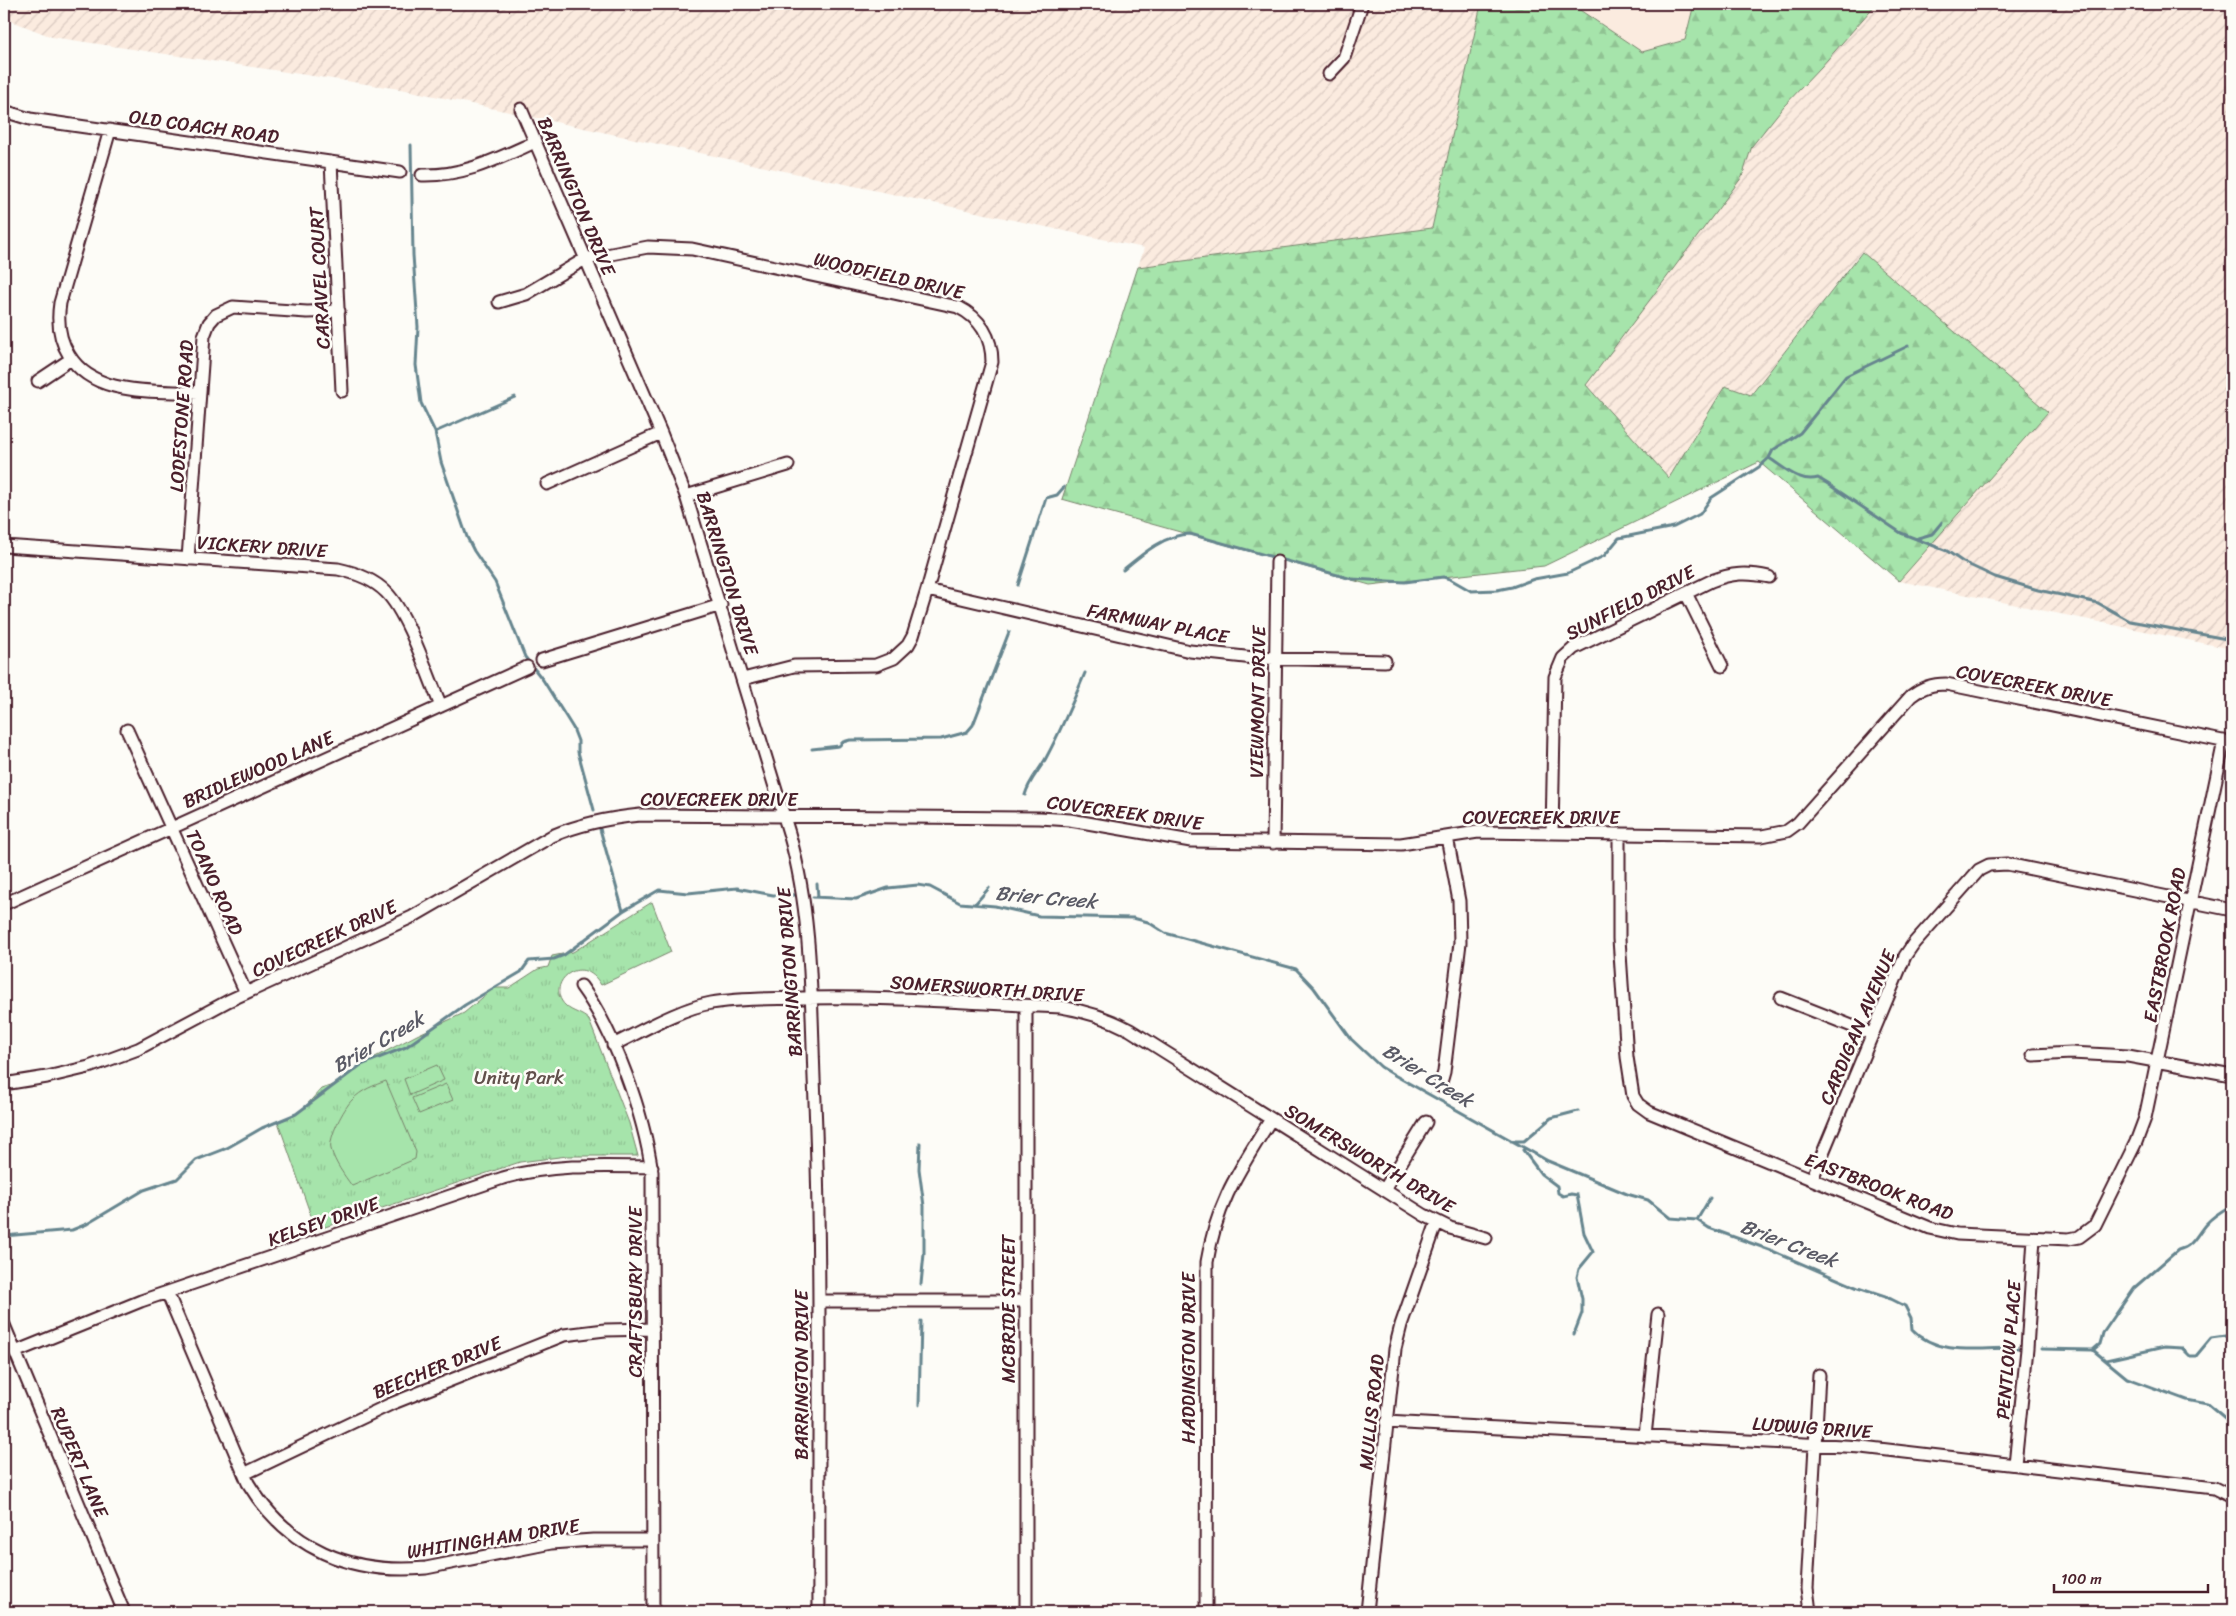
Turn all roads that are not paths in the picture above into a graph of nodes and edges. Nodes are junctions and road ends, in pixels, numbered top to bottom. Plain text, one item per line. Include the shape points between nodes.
1 (1362, 4) edge
2 (1329, 74) dead end
3 (520, 109) dead end
4 (4, 111) edge
5 (110, 130) junction
6 (535, 142) junction
7 (331, 162) junction
8 (400, 172) dead end
9 (422, 175) dead end
10 (585, 258) junction
11 (499, 302) dead end
12 (339, 311) junction
13 (71, 359) junction
14 (38, 381) dead end
15 (342, 391) dead end
16 (198, 393) junction
17 (661, 433) junction
18 (788, 465) dead end
19 (547, 484) dead end
20 (686, 496) junction
21 (4, 546) edge
22 (188, 559) junction
23 (1277, 562) dead end
24 (1769, 577) dead end
25 (927, 590) junction
26 (1686, 593) junction
27 (721, 605) junction
28 (1275, 658) junction
29 (542, 660) dead end
30 (1385, 661) dead end
31 (1722, 666) dead end
32 (527, 667) dead end
33 (743, 679) junction
34 (441, 706) junction
35 (127, 730) dead end
36 (2228, 742) edge
37 (784, 816) junction
38 (171, 828) junction
39 (1552, 833) junction
40 (1619, 834) junction
41 (1447, 836) junction
42 (1273, 842) junction
43 (2191, 902) junction
44 (4, 904) edge
45 (2232, 910) edge
46 (581, 986) dead end
47 (246, 993) junction
48 (811, 998) junction
49 (1781, 998) dead end
50 (1026, 1006) junction
51 (1872, 1034) junction
52 (613, 1045) junction
53 (2033, 1055) dead end
54 (2158, 1062) junction
55 (2232, 1076) edge
56 (4, 1084) edge
57 (1440, 1086) dead end
58 (1271, 1119) junction
59 (1426, 1122) dead end
60 (652, 1167) junction
61 (1812, 1179) junction
62 (1384, 1190) junction
63 (1437, 1222) junction
64 (1486, 1238) dead end
65 (2034, 1238) junction
66 (167, 1292) junction
67 (1026, 1300) junction
68 (818, 1301) junction
69 (1658, 1314) dead end
70 (4, 1325) edge
71 (653, 1329) junction
72 (15, 1352) junction
73 (1818, 1375) dead end
74 (1386, 1422) junction
75 (1644, 1436) junction
76 (1814, 1444) junction
77 (2016, 1464) junction
78 (244, 1474) junction
79 (2232, 1496) edge
80 (652, 1540) junction
81 (124, 1612) edge
82 (653, 1612) edge
83 (819, 1612) edge
84 (1026, 1612) edge
85 (1206, 1612) edge
86 (1367, 1612) edge
87 (1810, 1612) edge

1 - 2 street via 1344,58
3 - 6 street, BARRINGTON DRIVE
4 - 5 street, OLD COACH ROAD via 30,119
5 - 7 street, OLD COACH ROAD
5 - 13 street via 60,304 60,334
6 - 9 street via 464,172
6 - 10 street, BARRINGTON DRIVE
7 - 8 street, OLD COACH ROAD
7 - 12 street, CARAVEL COURT
10 - 11 street, WOODFIELD DRIVE via 526,294
10 - 17 street, BARRINGTON DRIVE
10 - 25 street, WOODFIELD DRIVE via 648,246 692,249 958,307 971,314 987,335 992,362
12 - 15 street, CARAVEL COURT
12 - 16 street, LODESTONE ROAD via 293,312 244,306 224,310 209,323 204,336
13 - 14 street
13 - 16 street via 82,372 116,388
16 - 22 street, LODESTONE ROAD
17 - 19 street
17 - 20 street, BARRINGTON DRIVE
18 - 20 street
20 - 27 street, BARRINGTON DRIVE
21 - 22 street, VICKERY DRIVE
22 - 34 street, VICKERY DRIVE via 338,569 366,578 386,592 399,611
23 - 28 street, VIEWMONT DRIVE
24 - 26 street, SUNFIELD DRIVE via 1745,572 1733,574
25 - 28 street, FARMWAY PLACE via 1190,651 1219,656
25 - 33 street, WOODFIELD DRIVE via 913,636 900,654 889,661 876,665 794,666
26 - 31 street
26 - 39 street, SUNFIELD DRIVE via 1574,648 1560,662 1556,676
27 - 29 street
27 - 33 street, BARRINGTON DRIVE
28 - 30 street, FARMWAY PLACE
28 - 42 street, VIEWMONT DRIVE
32 - 34 street, BRIDLEWOOD LANE
33 - 37 street, BARRINGTON DRIVE
34 - 38 street, BRIDLEWOOD LANE
35 - 38 street, TOANO ROAD
36 - 40 street, COVECREEK DRIVE via 1935,684 1911,696 1808,814 1787,830 1762,836
36 - 43 street, EASTBROOK ROAD
37 - 42 street, COVECREEK DRIVE via 1040,818 1191,840
37 - 47 street, COVECREEK DRIVE via 640,815 577,826 552,836 412,917
37 - 48 street, BARRINGTON DRIVE via 801,881
38 - 44 street, BRIDLEWOOD LANE
38 - 47 street, TOANO ROAD
39 - 40 street, COVECREEK DRIVE
39 - 41 street, COVECREEK DRIVE via 1478,832
40 - 61 street, EASTBROOK ROAD via 1619,938 1627,1057 1633,1096 1649,1112
41 - 42 street, COVECREEK DRIVE via 1401,844
41 - 57 street via 1461,922
43 - 45 street, CARDIGAN AVENUE
43 - 51 street, CARDIGAN AVENUE via 2006,864 1989,865 1974,874 1909,949
43 - 54 street, EASTBROOK ROAD
46 - 52 street, CRAFTSBURY DRIVE via 595,1005
47 - 56 street, COVECREEK DRIVE via 167,1036 106,1062
48 - 50 street, SOMERSWORTH DRIVE
48 - 52 street, SOMERSWORTH DRIVE via 711,1003
48 - 68 street, BARRINGTON DRIVE via 818,1158
49 - 51 street
50 - 58 street, SOMERSWORTH DRIVE via 1080,1010 1120,1025
50 - 67 street, MCBRIDE STREET
51 - 61 street, CARDIGAN AVENUE
52 - 60 street, CRAFTSBURY DRIVE via 640,1118
53 - 54 street via 2109,1054
54 - 55 street
54 - 65 street, EASTBROOK ROAD via 2142,1126 2095,1225 2079,1237
58 - 62 street, SOMERSWORTH DRIVE
58 - 85 street, HADDINGTON DRIVE via 1224,1198 1211,1236 1207,1262
59 - 62 street
60 - 66 street, KELSEY DRIVE via 568,1166 523,1172
60 - 71 street, CRAFTSBURY DRIVE
61 - 65 street, EASTBROOK ROAD via 1930,1228
62 - 63 street, SOMERSWORTH DRIVE
63 - 64 street, SOMERSWORTH DRIVE
63 - 74 street, MULLIS ROAD via 1397,1341
65 - 77 street, PENTLOW PLACE
66 - 72 street, KELSEY DRIVE
66 - 78 street, WHITINGHAM DRIVE
67 - 68 street
67 - 84 street, MCBRIDE STREET
68 - 83 street, BARRINGTON DRIVE
69 - 75 street
70 - 72 street, RUPERT LANE
71 - 78 street, BEECHER DRIVE via 564,1335 391,1404
71 - 80 street, CRAFTSBURY DRIVE
72 - 81 street, RUPERT LANE
73 - 76 street
74 - 75 street, LUDWIG DRIVE
74 - 86 street, MULLIS ROAD
75 - 76 street, LUDWIG DRIVE
76 - 77 street, LUDWIG DRIVE
76 - 87 street via 1807,1588
77 - 79 street, LUDWIG DRIVE via 2214,1488
78 - 80 street, WHITINGHAM DRIVE via 266,1508 291,1533 333,1558 376,1569 426,1568 551,1543
80 - 82 street, CRAFTSBURY DRIVE

